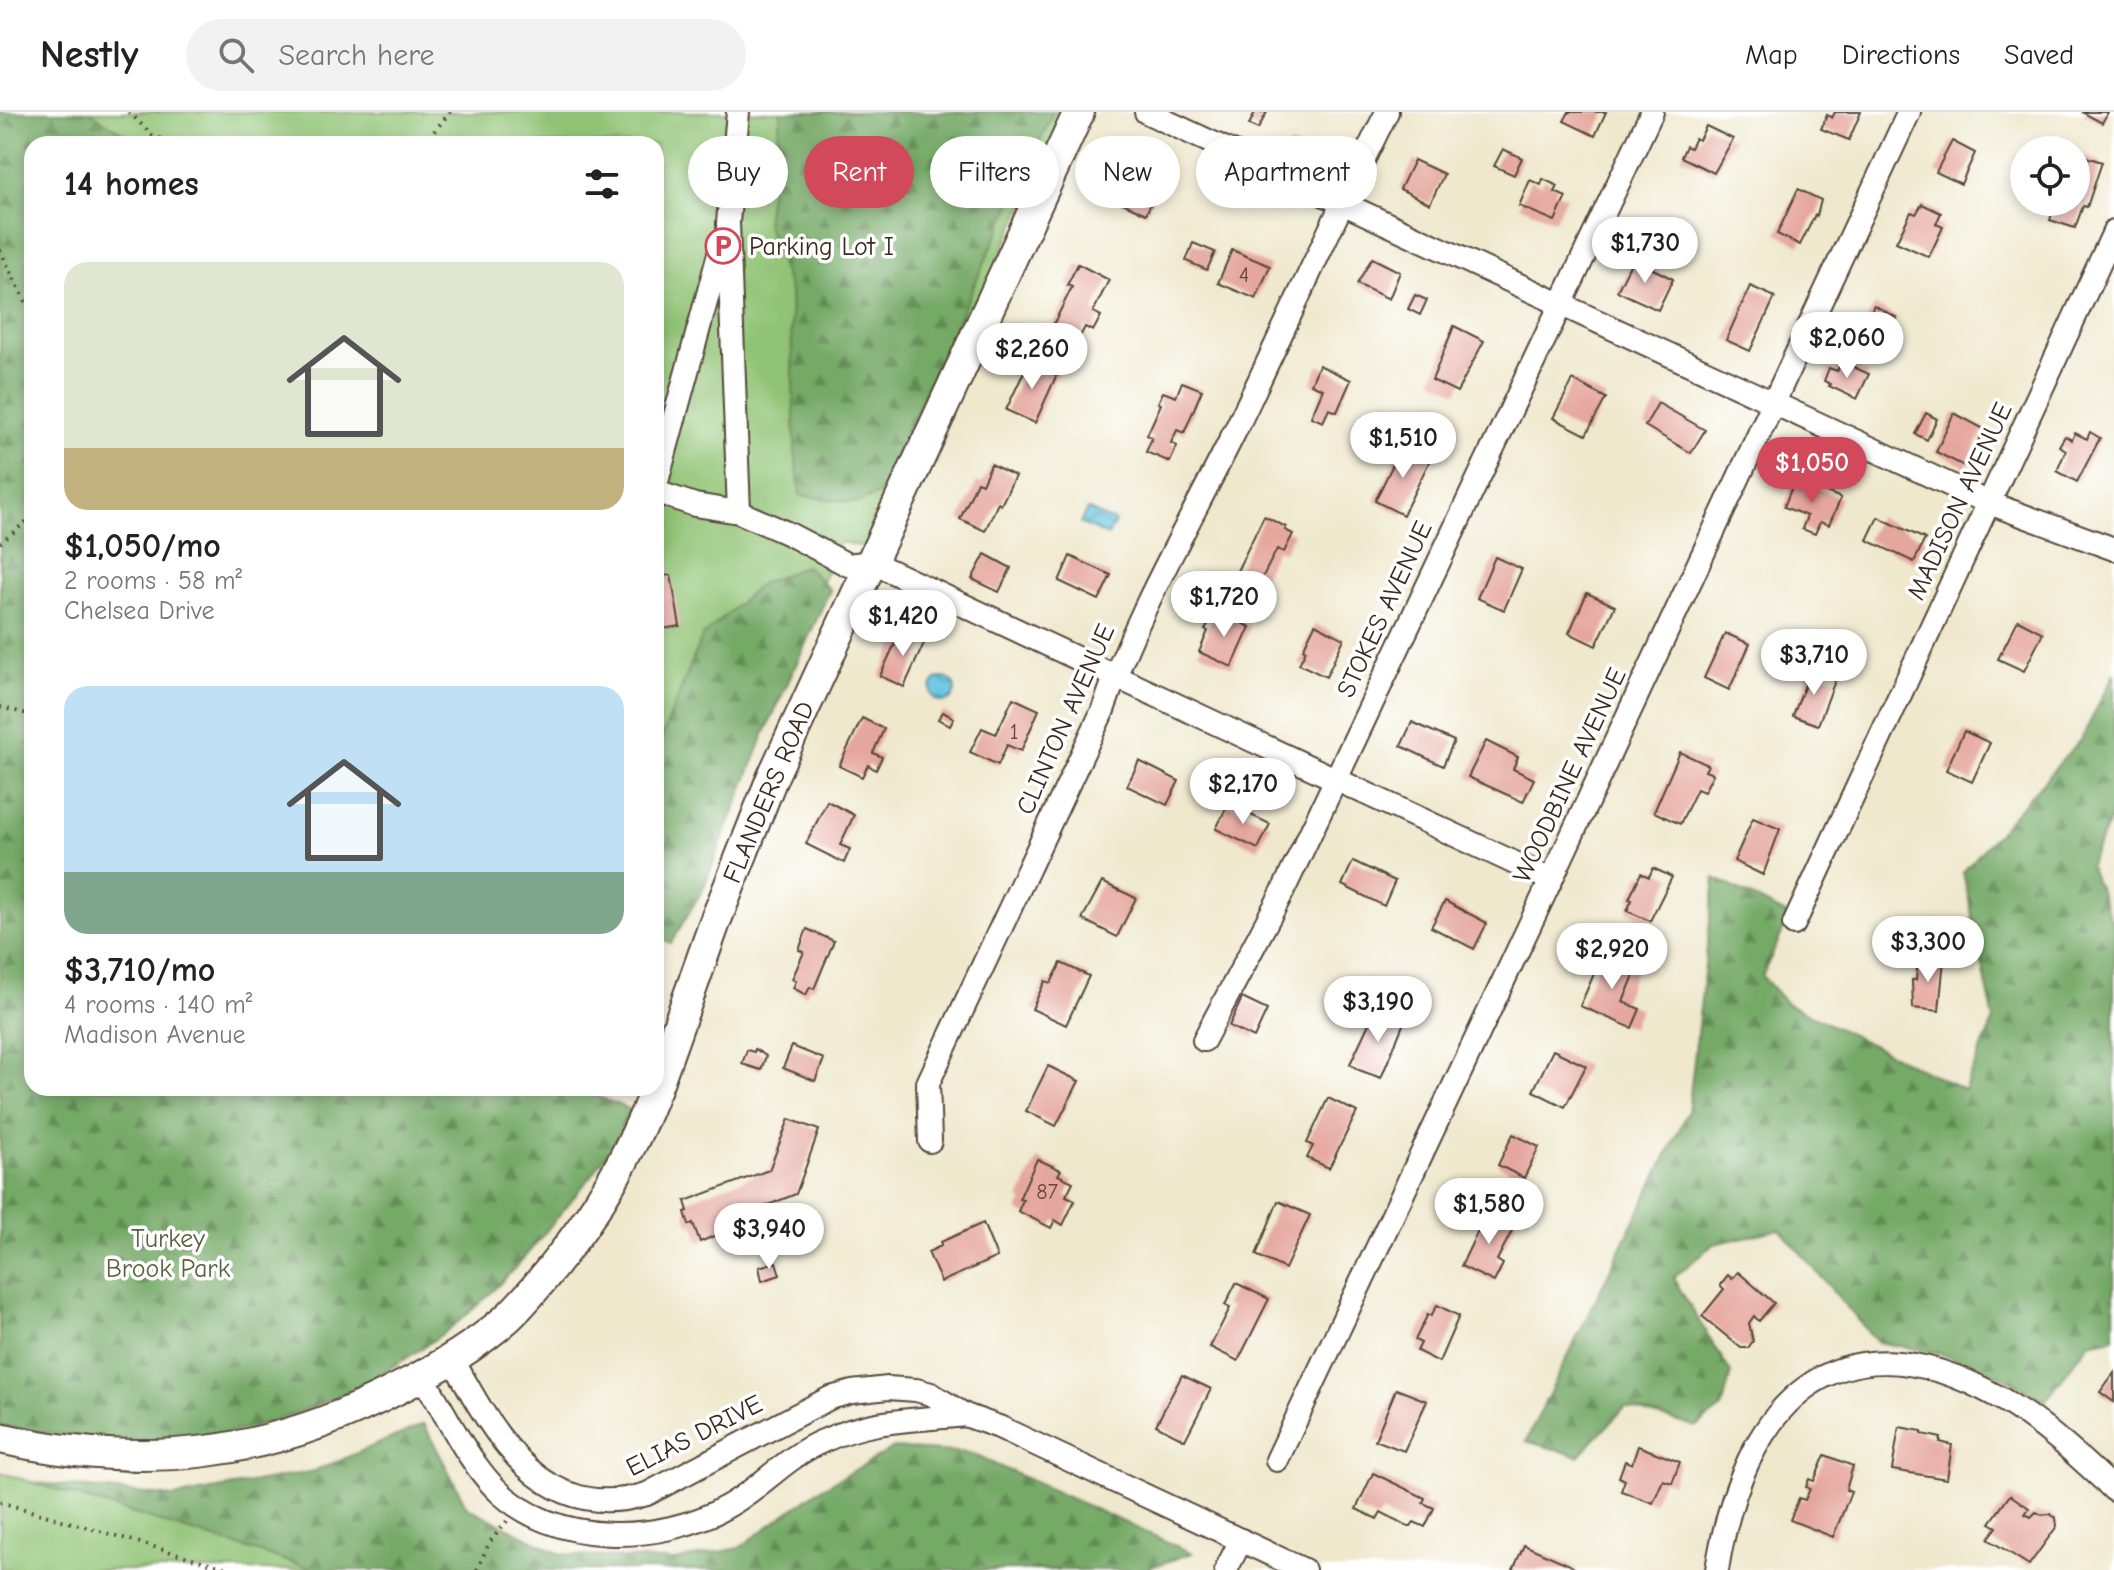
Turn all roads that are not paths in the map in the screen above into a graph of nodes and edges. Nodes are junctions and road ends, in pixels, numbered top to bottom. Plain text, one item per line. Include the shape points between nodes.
1 (738, 112) edge
2 (1079, 112) edge
3 (1146, 112) edge
4 (1387, 112) edge
5 (1652, 112) edge
6 (1909, 112) edge
7 (1198, 136) edge
8 (1375, 136) edge
9 (1339, 208) edge
10 (1355, 208) edge
11 (728, 223) junction
12 (2114, 232) edge
13 (1560, 305) junction
14 (1774, 404) junction
15 (664, 456) edge
16 (664, 495) edge
17 (1989, 503) junction
18 (739, 512) junction
19 (2114, 549) edge
20 (871, 562) junction
21 (1114, 678) junction
22 (1334, 780) junction
23 (1551, 880) junction
24 (1794, 924) dead end
25 (1204, 1040) dead end
26 (664, 1065) edge
27 (653, 1096) edge
28 (930, 1141) dead end
29 (453, 1360) junction
30 (422, 1376) junction
31 (965, 1415) junction
32 (0, 1438) edge
33 (1277, 1460) dead end
34 (2114, 1490) edge
35 (1241, 1540) junction
36 (1226, 1570) edge
37 (1304, 1570) edge
38 (1717, 1570) edge

1 - 11 street
2 - 20 main road, FLANDERS ROAD
3 - 7 street
4 - 8 street, CLINTON AVENUE
5 - 13 street, STOKES AVENUE
6 - 14 street, WOODBINE AVENUE
9 - 21 street, CLINTON AVENUE
10 - 13 street
11 - 15 street
11 - 18 street
12 - 17 street, MADISON AVENUE
13 - 14 street
13 - 22 street, STOKES AVENUE
14 - 17 street
14 - 23 street, WOODBINE AVENUE
16 - 18 street
17 - 19 street
17 - 24 street, MADISON AVENUE
18 - 20 street via 848,565
20 - 21 street
20 - 26 main road, FLANDERS ROAD via 772,778
21 - 22 street
21 - 28 street, CLINTON AVENUE via 928,1083
22 - 23 street
22 - 25 street, STOKES AVENUE via 1282,893
23 - 33 street, WOODBINE AVENUE
27 - 29 main road, FLANDERS ROAD via 625,1160 582,1230 507,1319
29 - 30 main road, FLANDERS ROAD
29 - 31 street, ELIAS DRIVE via 502,1440 530,1473 592,1499 618,1501 647,1494 852,1392 916,1390
30 - 31 street, ELIAS DRIVE via 482,1473 517,1505 536,1517 583,1530 630,1535 697,1522 832,1437 876,1422
30 - 32 main road, FLANDERS ROAD via 330,1421 204,1451 166,1456 87,1454
31 - 35 street, ELIAS DRIVE
34 - 38 street via 2046,1429 1980,1388 1908,1363 1848,1366 1802,1388 1770,1422 1731,1505
35 - 36 street
35 - 37 street, ELIAS DRIVE

